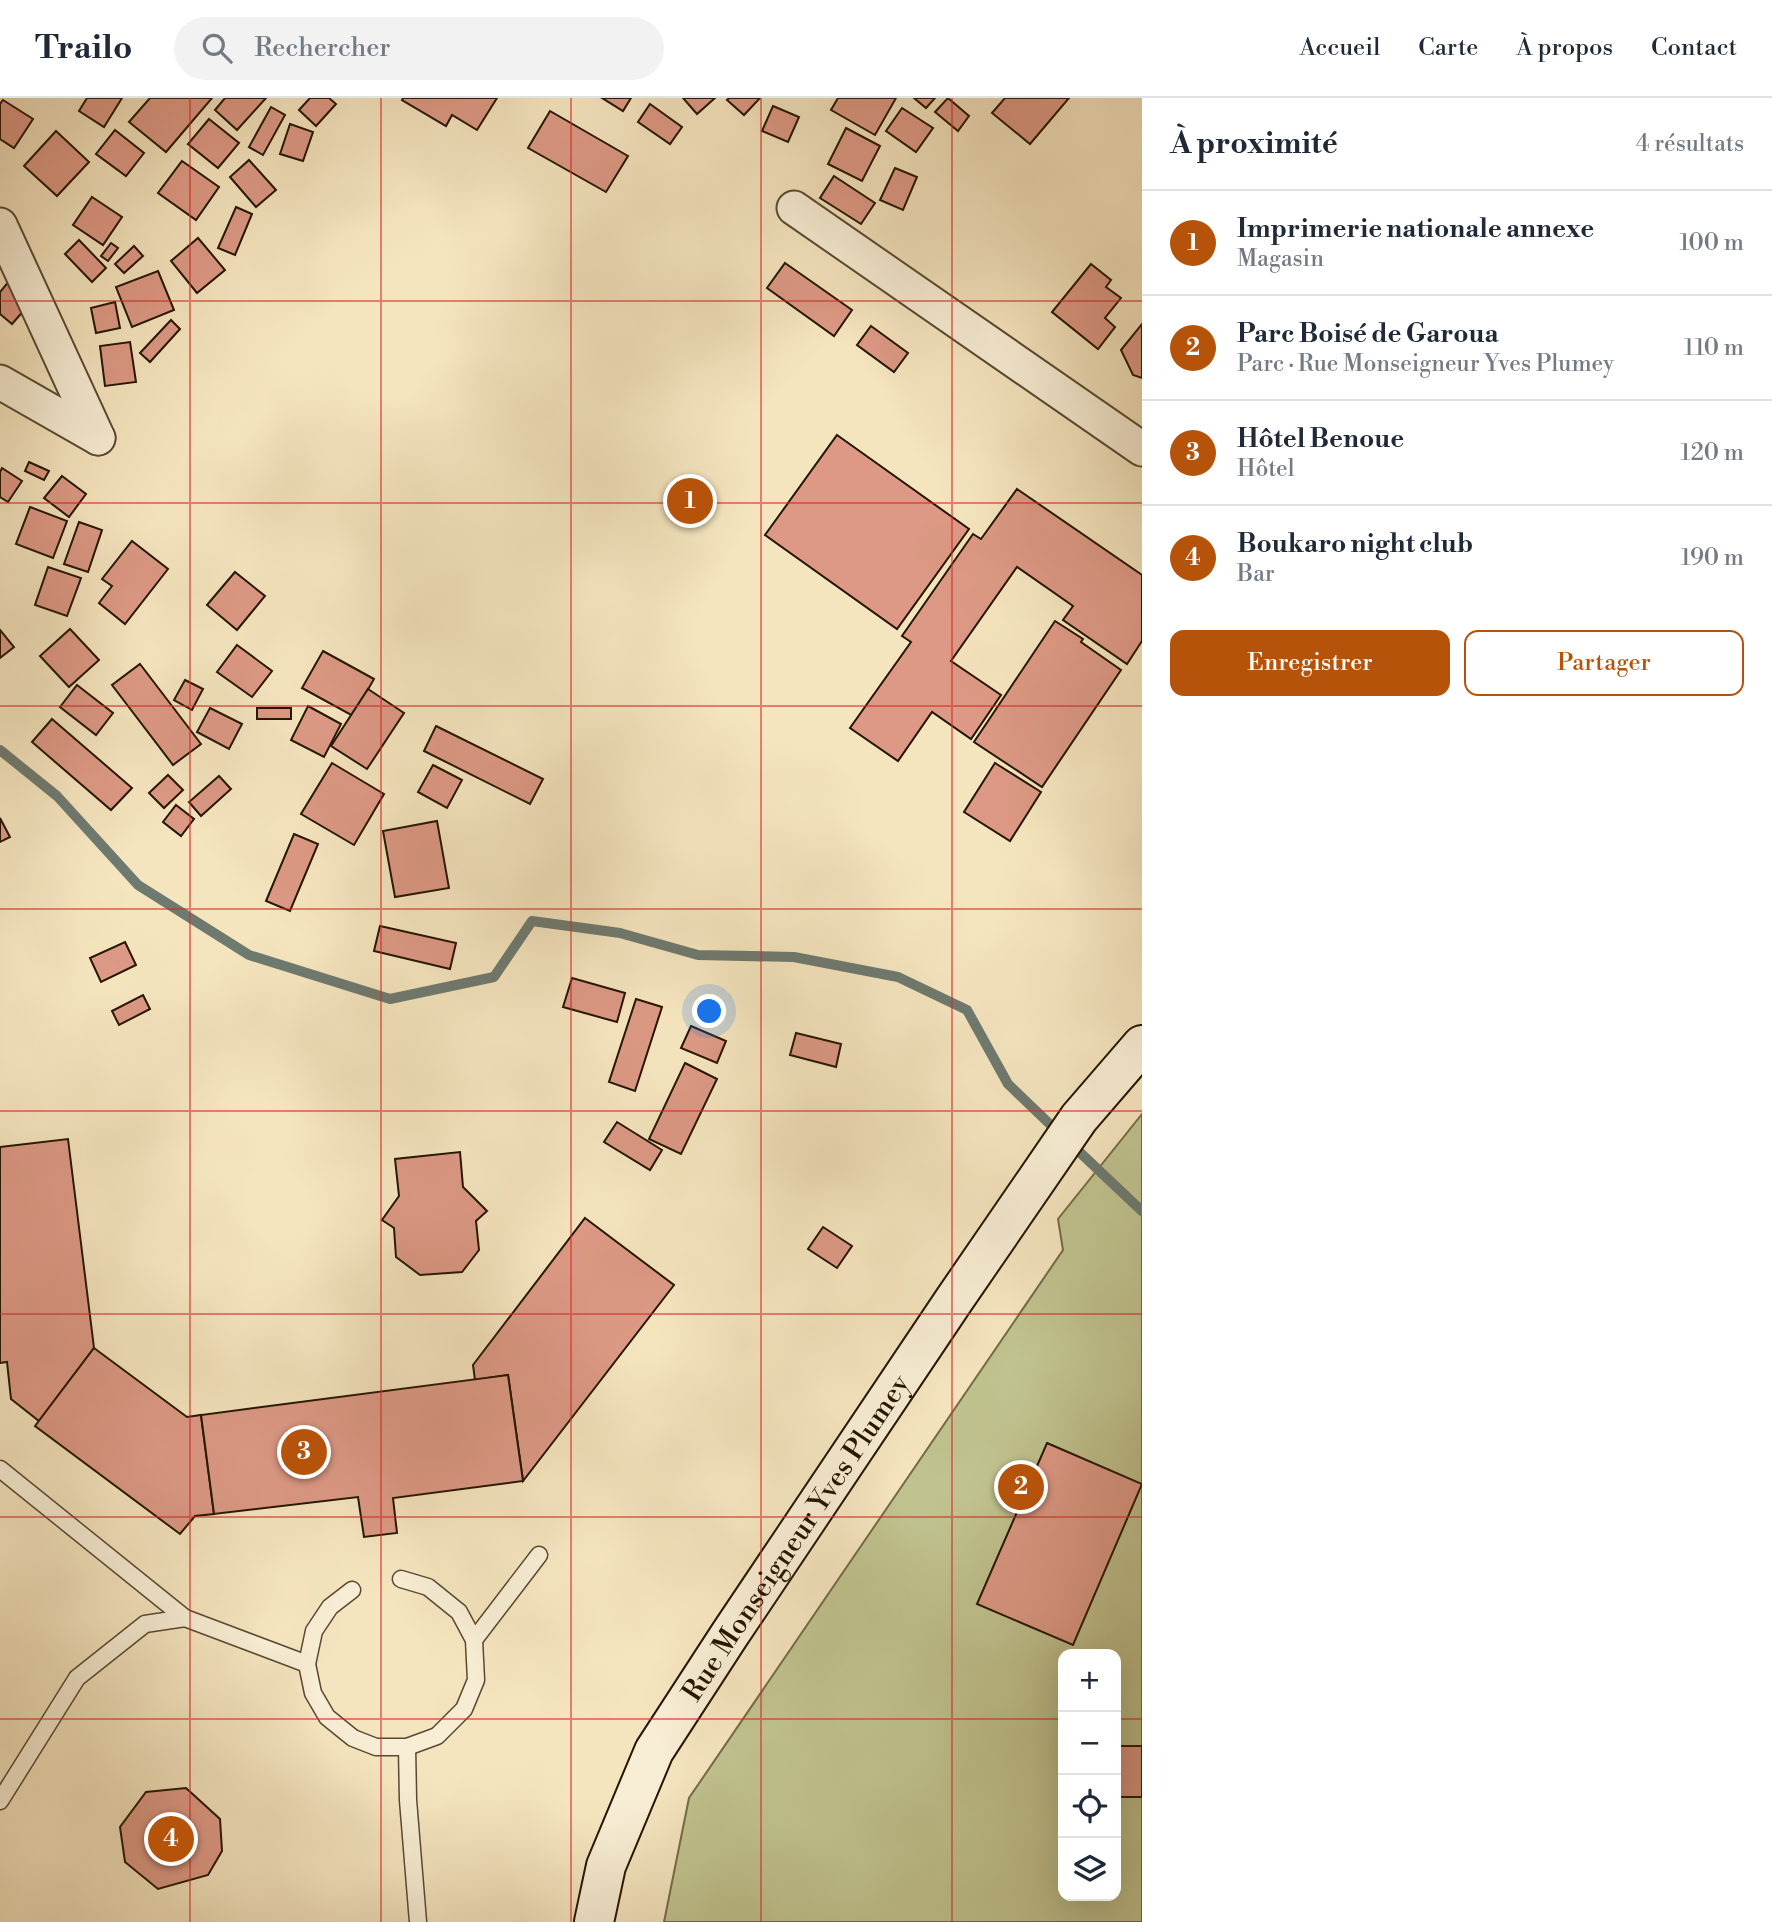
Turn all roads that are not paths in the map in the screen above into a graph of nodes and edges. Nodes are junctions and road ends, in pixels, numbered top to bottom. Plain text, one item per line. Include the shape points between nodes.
1 (794, 208) dead end
2 (0, 225) edge
3 (0, 382) edge
4 (1142, 449) edge
5 (1142, 1045) edge
6 (0, 1469) edge
7 (539, 1555) dead end
8 (401, 1579) dead end
9 (352, 1590) dead end
10 (186, 1618) junction
11 (474, 1640) junction
12 (307, 1664) junction
13 (407, 1746) junction
14 (0, 1801) edge
15 (418, 1922) edge
16 (594, 1922) edge

1 - 4 street
2 - 3 street via 98,438
5 - 16 main road, Rue Monseigneur Yves Plumey via 1079,1118 654,1751 606,1866
6 - 10 lane
7 - 11 lane
8 - 11 lane via 428,1587 459,1612
9 - 12 lane via 330,1607 314,1631
10 - 12 lane
10 - 14 lane via 145,1624 77,1678
11 - 13 lane via 476,1680 464,1709 437,1736
12 - 13 lane via 313,1693 327,1717 353,1738 376,1746
13 - 15 lane

